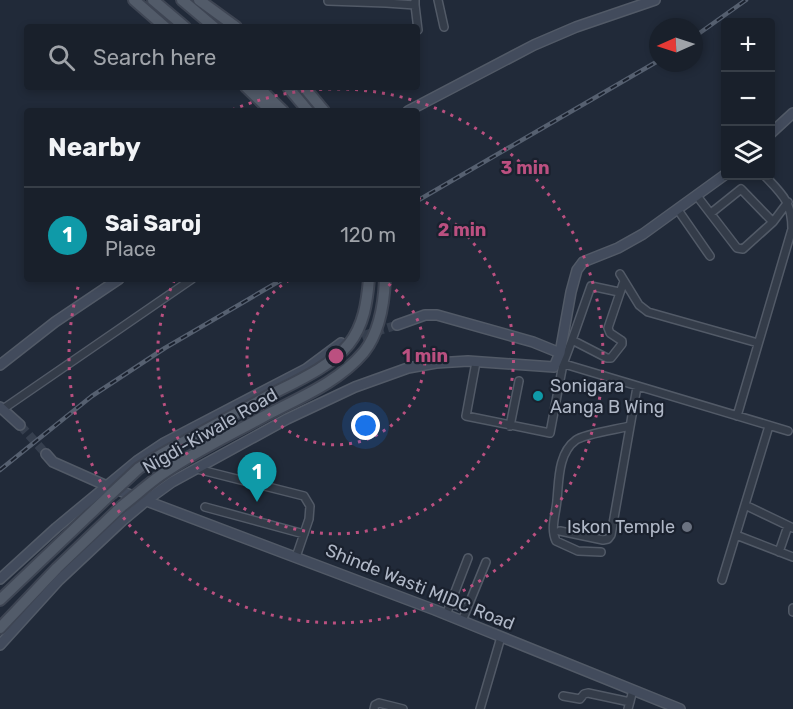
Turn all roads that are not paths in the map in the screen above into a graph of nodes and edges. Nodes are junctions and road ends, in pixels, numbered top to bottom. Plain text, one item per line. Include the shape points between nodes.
1 (134, 0) edge
2 (153, 0) edge
3 (182, 0) edge
4 (199, 0) edge
5 (438, 0) edge
6 (656, 0) edge
7 (332, 1) edge
8 (386, 2) edge
9 (415, 2) edge
10 (162, 24) edge
11 (181, 24) edge
12 (210, 24) edge
13 (232, 24) edge
14 (417, 24) edge
15 (444, 27) dead end
16 (249, 90) edge
17 (261, 90) edge
18 (290, 90) edge
19 (306, 90) edge
20 (268, 108) edge
21 (280, 108) edge
22 (306, 108) edge
23 (322, 108) edge
24 (414, 108) edge
25 (793, 113) edge
26 (775, 130) edge
27 (721, 178) edge
28 (769, 180) edge
29 (697, 196) junction
30 (788, 202) junction
31 (678, 210) junction
32 (711, 213) junction
33 (773, 222) junction
34 (710, 256) dead end
35 (620, 274) dead end
36 (624, 281) junction
37 (115, 282) edge
38 (188, 282) edge
39 (369, 282) edge
40 (385, 282) edge
41 (619, 292) junction
42 (397, 325) tunnel mouth
43 (572, 340) junction
44 (340, 343) tunnel mouth
45 (758, 344) junction
46 (560, 360) junction
47 (476, 362) junction
48 (0, 365) edge
49 (519, 381) dead end
50 (637, 387) junction
51 (1, 408) edge
52 (737, 416) junction
53 (20, 425) tunnel mouth
54 (510, 426) junction
55 (630, 426) junction
56 (769, 426) junction
57 (788, 431) dead end
58 (46, 454) tunnel mouth
59 (196, 469) junction
60 (106, 486) junction
61 (147, 500) junction
62 (745, 505) junction
63 (205, 507) dead end
64 (791, 527) edge
65 (560, 531) dead end
66 (304, 534) junction
67 (736, 535) junction
68 (601, 552) dead end
69 (779, 552) junction
70 (296, 557) junction
71 (793, 557) edge
72 (468, 558) dead end
73 (486, 562) dead end
74 (0, 579) edge
75 (723, 580) dead end
76 (0, 600) edge
77 (451, 603) junction
78 (467, 609) junction
79 (446, 615) junction
80 (462, 621) junction
81 (0, 628) edge
82 (501, 637) junction
83 (0, 645) edge
84 (634, 691) junction
85 (563, 696) dead end
86 (630, 707) edge
87 (480, 708) edge
88 (374, 709) edge
89 (403, 709) edge
90 (680, 709) edge

1 - 10 main road
2 - 11 main road
3 - 12 main road
4 - 13 main road
5 - 15 street
6 - 24 street via 534,45
7 - 8 street
8 - 9 street
9 - 14 street
16 - 20 main road
17 - 21 main road
18 - 22 main road
19 - 23 main road
25 - 26 street
27 - 29 street
28 - 30 street
29 - 31 street
29 - 32 street
30 - 33 street
30 - 45 street via 792,229
31 - 34 street
31 - 46 street via 618,248 583,261 571,292
32 - 33 street via 741,189
32 - 33 street via 739,249
35 - 36 street
36 - 41 street
36 - 45 street via 648,312
37 - 48 street
38 - 51 street
39 - 76 main road, Nigdi-Kiwale Road, bridge via 361,322 340,353 308,375 139,468
40 - 81 main road, Nigdi-Kiwale Road, bridge via 377,325 365,351 344,372 162,474 122,506
41 - 43 street via 591,285
41 - 43 street via 608,328 622,344 611,358
42 - 46 street via 437,315 533,342
43 - 46 street
44 - 60 street via 306,369 164,443
45 - 52 street
46 - 47 street via 548,368
46 - 50 street
46 - 54 street via 550,433
47 - 54 street via 466,416
47 - 59 street via 408,368 355,387
49 - 54 street
50 - 52 street
50 - 55 street
51 - 53 street
52 - 56 street
55 - 65 street via 611,535 603,540
55 - 68 street via 577,439 565,454 559,474 552,532 556,541 578,550
56 - 57 street
56 - 62 street
58 - 60 street, Shinde Wasti MIDC Road via 53,462
59 - 61 street
59 - 66 street via 304,496 310,506
60 - 61 street, Shinde Wasti MIDC Road
60 - 74 street
61 - 70 street, Shinde Wasti MIDC Road
61 - 83 street via 59,580
62 - 64 street
62 - 67 street
63 - 66 street
64 - 69 street
66 - 70 street
67 - 69 street
67 - 75 street
69 - 71 street
70 - 79 street, Shinde Wasti MIDC Road
72 - 77 street
73 - 78 street
77 - 78 street
77 - 79 street
78 - 80 street
79 - 80 street, Shinde Wasti MIDC Road
80 - 82 street, Shinde Wasti MIDC Road
82 - 84 street, Shinde Wasti MIDC Road
82 - 87 street
84 - 86 street
84 - 90 street, Shinde Wasti MIDC Road
85 - 86 street via 580,699 588,693
88 - 89 street via 379,703

